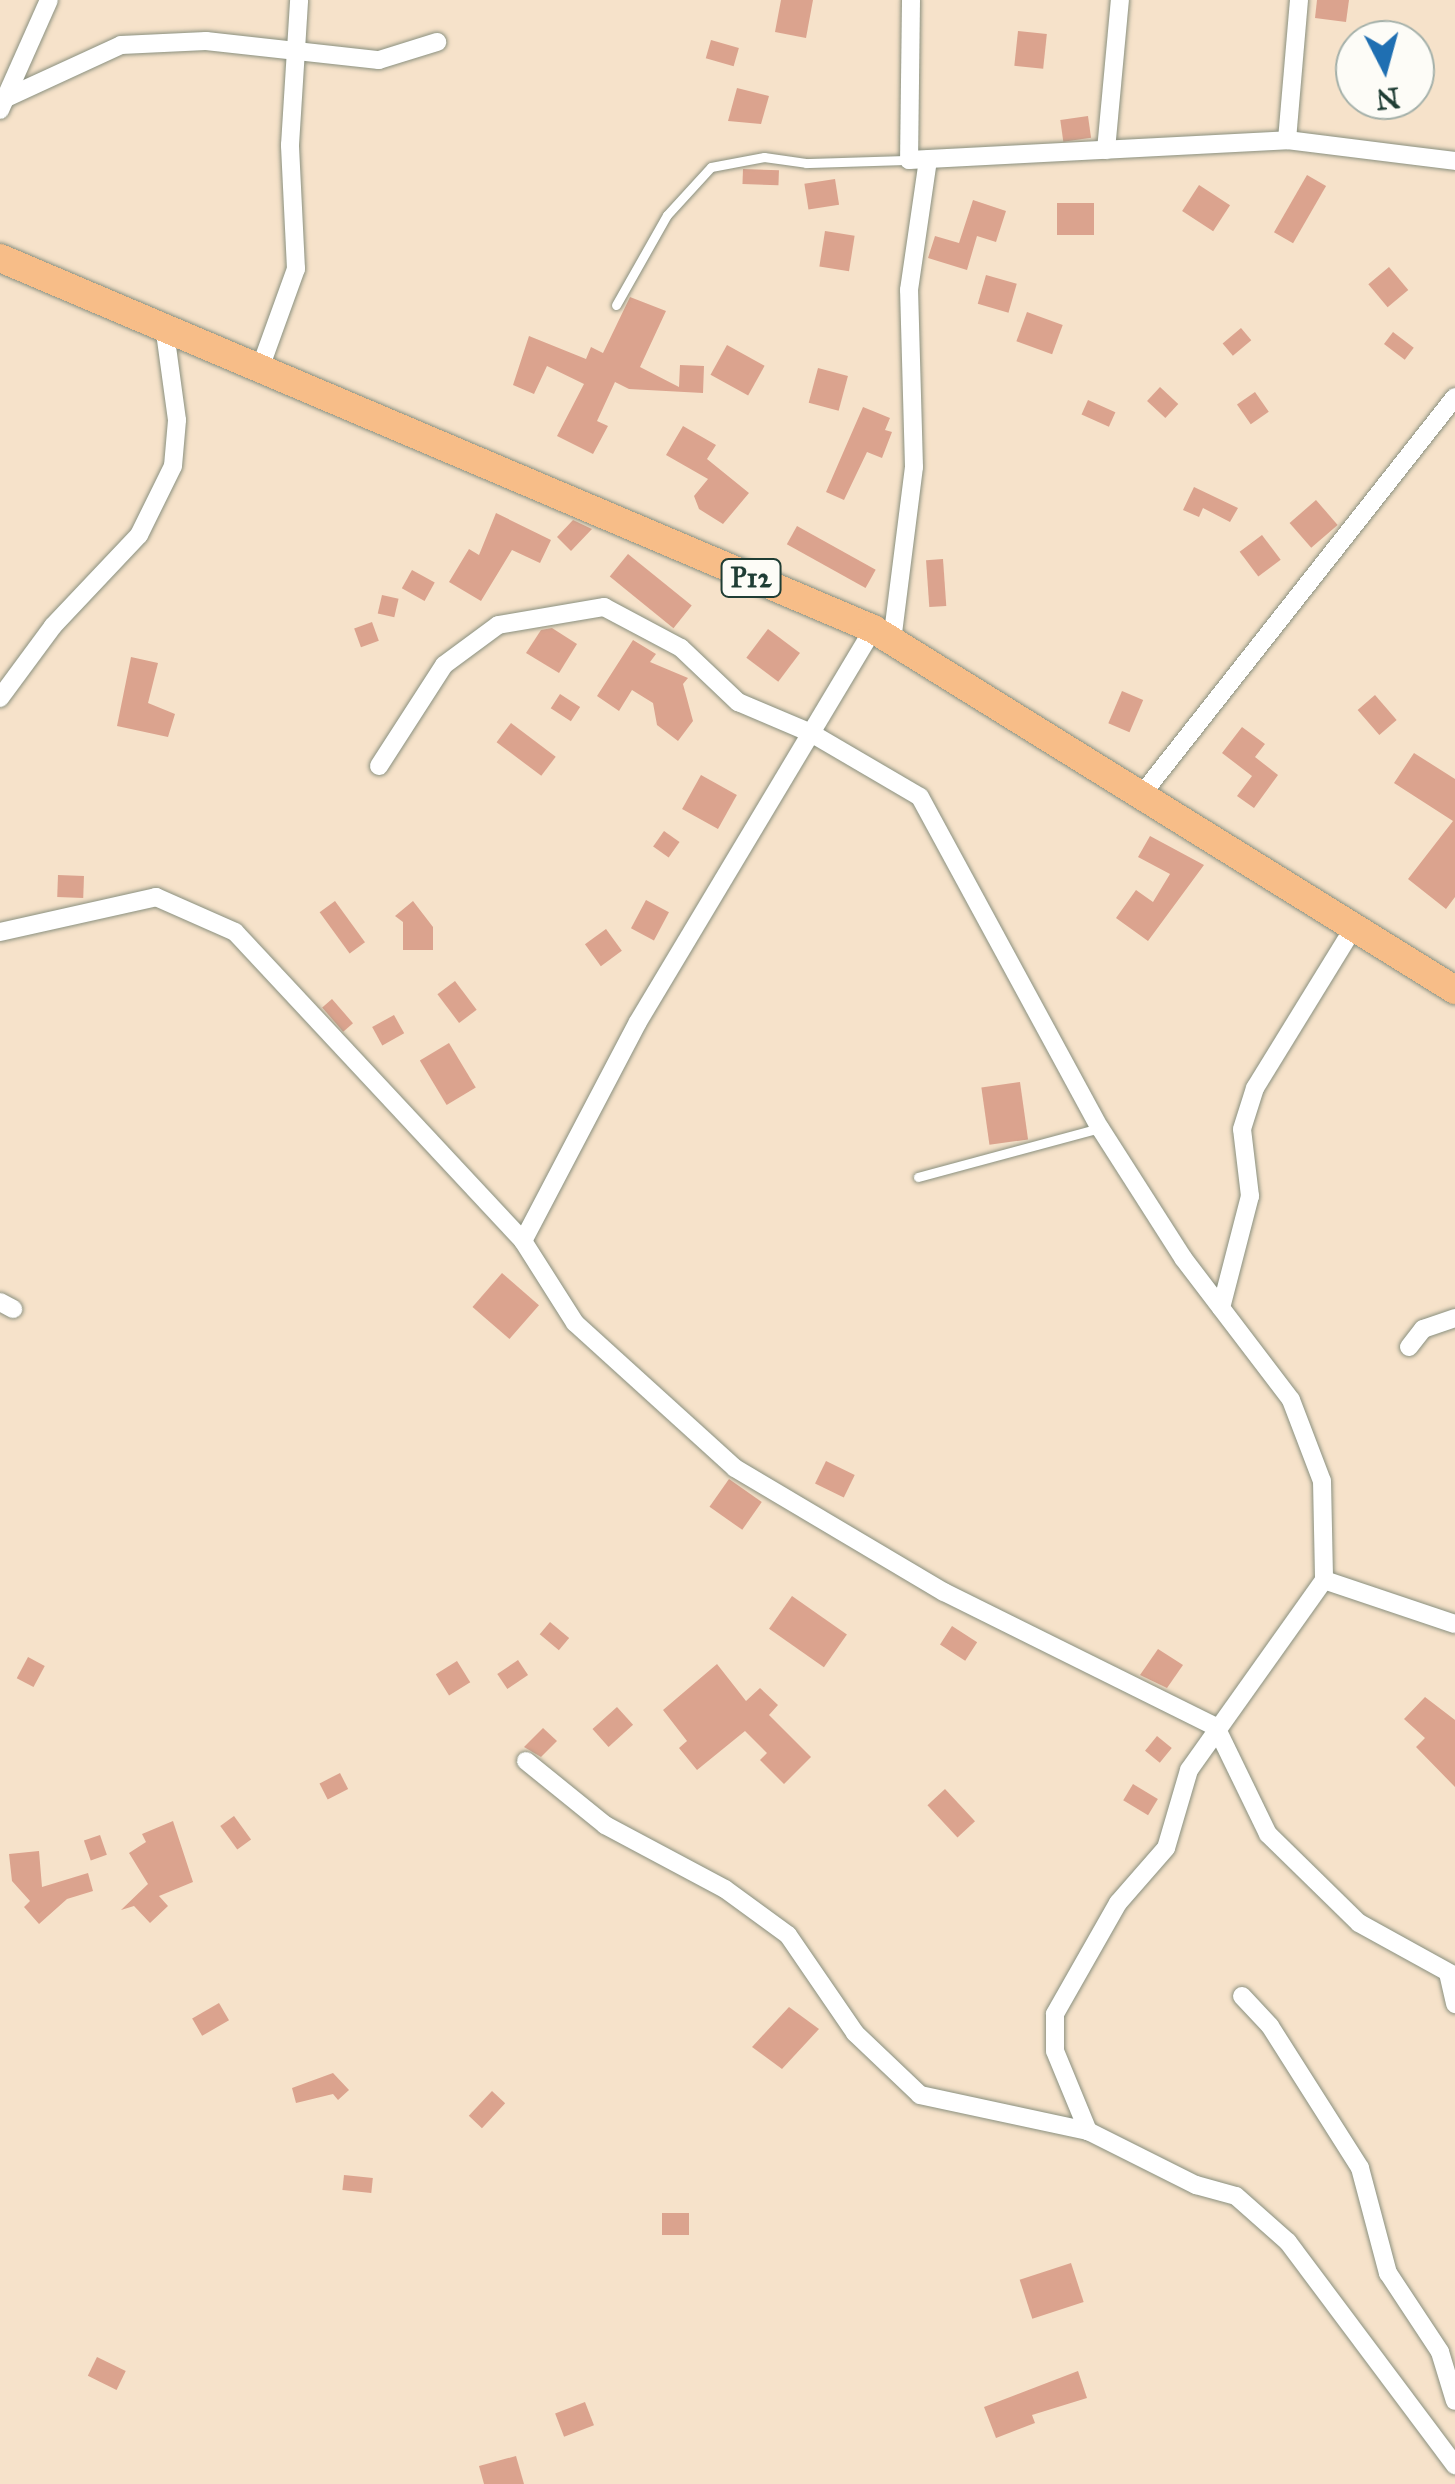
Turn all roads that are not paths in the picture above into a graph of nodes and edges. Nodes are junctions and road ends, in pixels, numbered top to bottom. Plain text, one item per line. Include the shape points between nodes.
1 (50, 0) edge
2 (299, 0) edge
3 (912, 0) edge
4 (1120, 0) edge
5 (1299, 0) edge
6 (438, 42) dead end
7 (296, 54) junction
8 (3, 104) edge
9 (1287, 140) junction
10 (1106, 150) junction
11 (919, 160) junction
12 (1455, 161) edge
13 (0, 258) edge
14 (616, 305) dead end
15 (165, 332) junction
16 (260, 371) junction
17 (1454, 405) edge
18 (882, 635) junction
19 (0, 698) edge
20 (811, 734) junction
21 (380, 766) dead end
22 (1144, 794) junction
23 (1354, 926) junction
24 (0, 932) edge
25 (1454, 989) edge
26 (1100, 1128) junction
27 (918, 1177) dead end
28 (523, 1240) junction
29 (1221, 1308) junction
30 (1455, 1318) edge
31 (1410, 1347) dead end
32 (1324, 1580) junction
33 (1455, 1624) edge
34 (1216, 1727) junction
35 (526, 1760) dead end
36 (1452, 1974) edge
37 (1242, 1996) dead end
38 (1455, 2004) edge
39 (1088, 2132) junction
40 (1455, 2401) edge
41 (1455, 2465) edge

1 - 8 street
2 - 7 street
3 - 11 street
4 - 10 street
5 - 9 street
6 - 7 street via 379,60
7 - 8 street via 206,41 121,45
7 - 16 street via 290,145 296,269
9 - 10 street
9 - 12 street
10 - 11 street
11 - 14 lane via 806,163 764,157 712,167 667,216
11 - 18 street via 909,290 914,468
13 - 15 main road, P12
15 - 16 main road, P12
15 - 19 street via 177,420 173,466 139,536 54,626
16 - 18 main road, P12
17 - 22 street
18 - 20 street
18 - 22 main road, P12
20 - 21 street via 738,702 682,648 604,607 498,625 444,666
20 - 26 street via 920,798
20 - 28 street via 638,1022
22 - 23 main road, P12
23 - 25 main road, P12
23 - 29 street via 1255,1088 1242,1129 1250,1196
24 - 28 street via 156,897 234,932
26 - 27 lane
26 - 29 street
28 - 34 street via 574,1323 735,1468 944,1592
29 - 32 street via 1291,1400 1322,1481
30 - 31 street via 1424,1329
32 - 33 street
32 - 34 street
34 - 36 street via 1268,1834 1359,1923
34 - 39 street via 1189,1770 1166,1848 1118,1903 1054,2014 1055,2050
35 - 39 street via 604,1825 725,1889 788,1935 856,2033 920,2094
36 - 38 street
37 - 40 street via 1270,2026 1360,2168 1388,2273 1440,2352
39 - 41 street via 1196,2186 1236,2196 1288,2242

